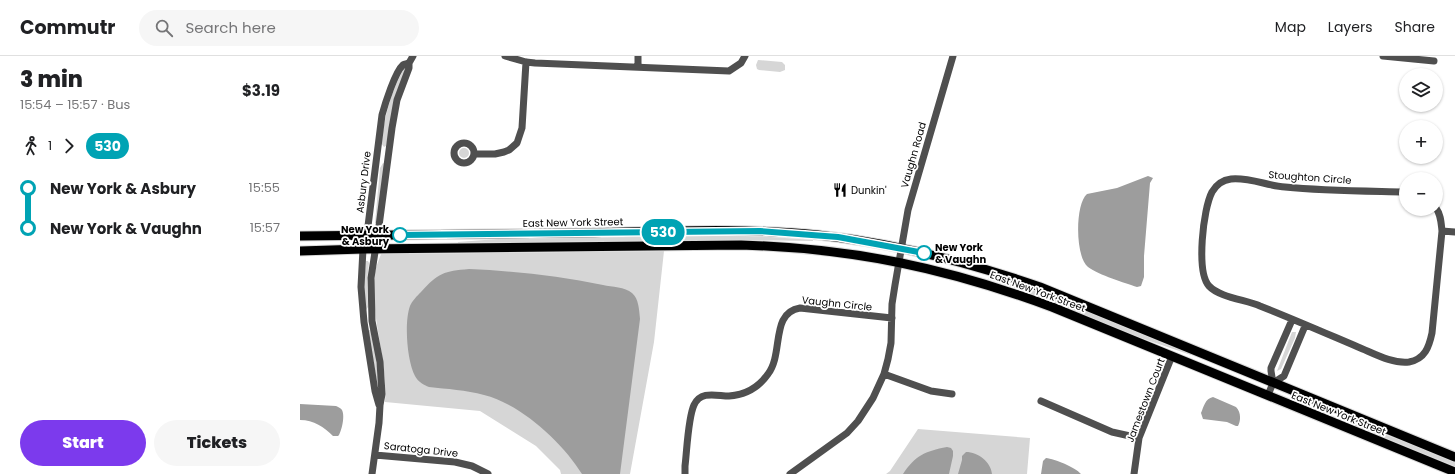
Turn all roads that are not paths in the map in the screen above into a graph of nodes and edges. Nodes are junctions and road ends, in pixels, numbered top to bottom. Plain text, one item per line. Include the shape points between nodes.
1 (413, 56) edge
2 (505, 56) edge
3 (638, 56) edge
4 (746, 56) edge
5 (952, 56) edge
6 (1383, 56) edge
7 (1434, 61) dead end
8 (526, 62) junction
9 (409, 63) junction
10 (638, 67) junction
11 (475, 154) dead end
12 (1399, 192) edge
13 (1440, 216) edge
14 (1442, 231) junction
15 (1455, 232) edge
16 (366, 235) junction
17 (300, 236) edge
18 (378, 236) junction
19 (902, 248) junction
20 (363, 249) junction
21 (376, 249) junction
22 (300, 251) edge
23 (899, 262) junction
24 (892, 318) junction
25 (1292, 320) junction
26 (1305, 326) junction
27 (1172, 356) junction
28 (884, 374) junction
29 (1273, 383) junction
30 (952, 394) dead end
31 (1268, 395) junction
32 (1041, 401) dead end
33 (380, 405) junction
34 (1139, 438) junction
35 (375, 455) junction
36 (1455, 457) edge
37 (1455, 472) edge
38 (372, 474) edge
39 (488, 474) edge
40 (685, 474) edge
41 (790, 474) edge
42 (1134, 474) edge

1 - 9 street, Asbury Drive
2 - 8 street
3 - 10 street
4 - 10 street via 729,71
5 - 19 street, Vaughn Road via 908,210
6 - 7 street
8 - 10 street
8 - 11 street via 522,128 517,143 504,152
9 - 16 street, Asbury Drive via 402,66 395,78 382,115
9 - 18 street, Asbury Drive via 397,100
12 - 25 street, Stoughton Circle via 1285,187 1241,179 1223,181 1217,185 1210,196 1206,214 1202,260 1206,282 1217,292 1259,305
13 - 14 street, Stoughton Circle
14 - 15 street
14 - 26 street, Stoughton Circle via 1432,334 1423,356 1410,362 1393,361
16 - 17 main road, East New York Street
16 - 18 main road, East New York Street
16 - 20 street, Asbury Drive
18 - 19 main road, East New York Street via 760,231 838,237
18 - 21 street, Asbury Drive
19 - 23 street, Vaughn Road
19 - 29 main road, East New York Street via 935,255 1035,285
20 - 21 main road, East New York Street
20 - 22 main road, East New York Street
20 - 33 street, Asbury Drive via 361,299 371,367
21 - 23 main road, East New York Street via 741,245 819,250
21 - 33 street, Asbury Drive via 371,278 371,301 382,379
23 - 24 street
23 - 27 main road, East New York Street via 1016,294
24 - 28 street via 891,343
24 - 40 street, Vaughn Circle via 800,308 788,312 780,325 772,369 760,384 740,394 709,395 697,400 689,429
25 - 26 street, Stoughton Circle
25 - 29 street via 1271,368
26 - 29 street via 1284,376
27 - 31 main road, East New York Street
27 - 34 street, Jamestown Court
28 - 30 street via 930,391
28 - 41 street via 873,398 847,433
29 - 31 street
29 - 36 main road, East New York Street
31 - 37 main road, East New York Street
32 - 34 street via 1112,432
33 - 35 street, Asbury Drive
34 - 42 street, Jamestown Court
35 - 38 street, Asbury Drive
35 - 39 street, Saratoga Drive via 456,462

